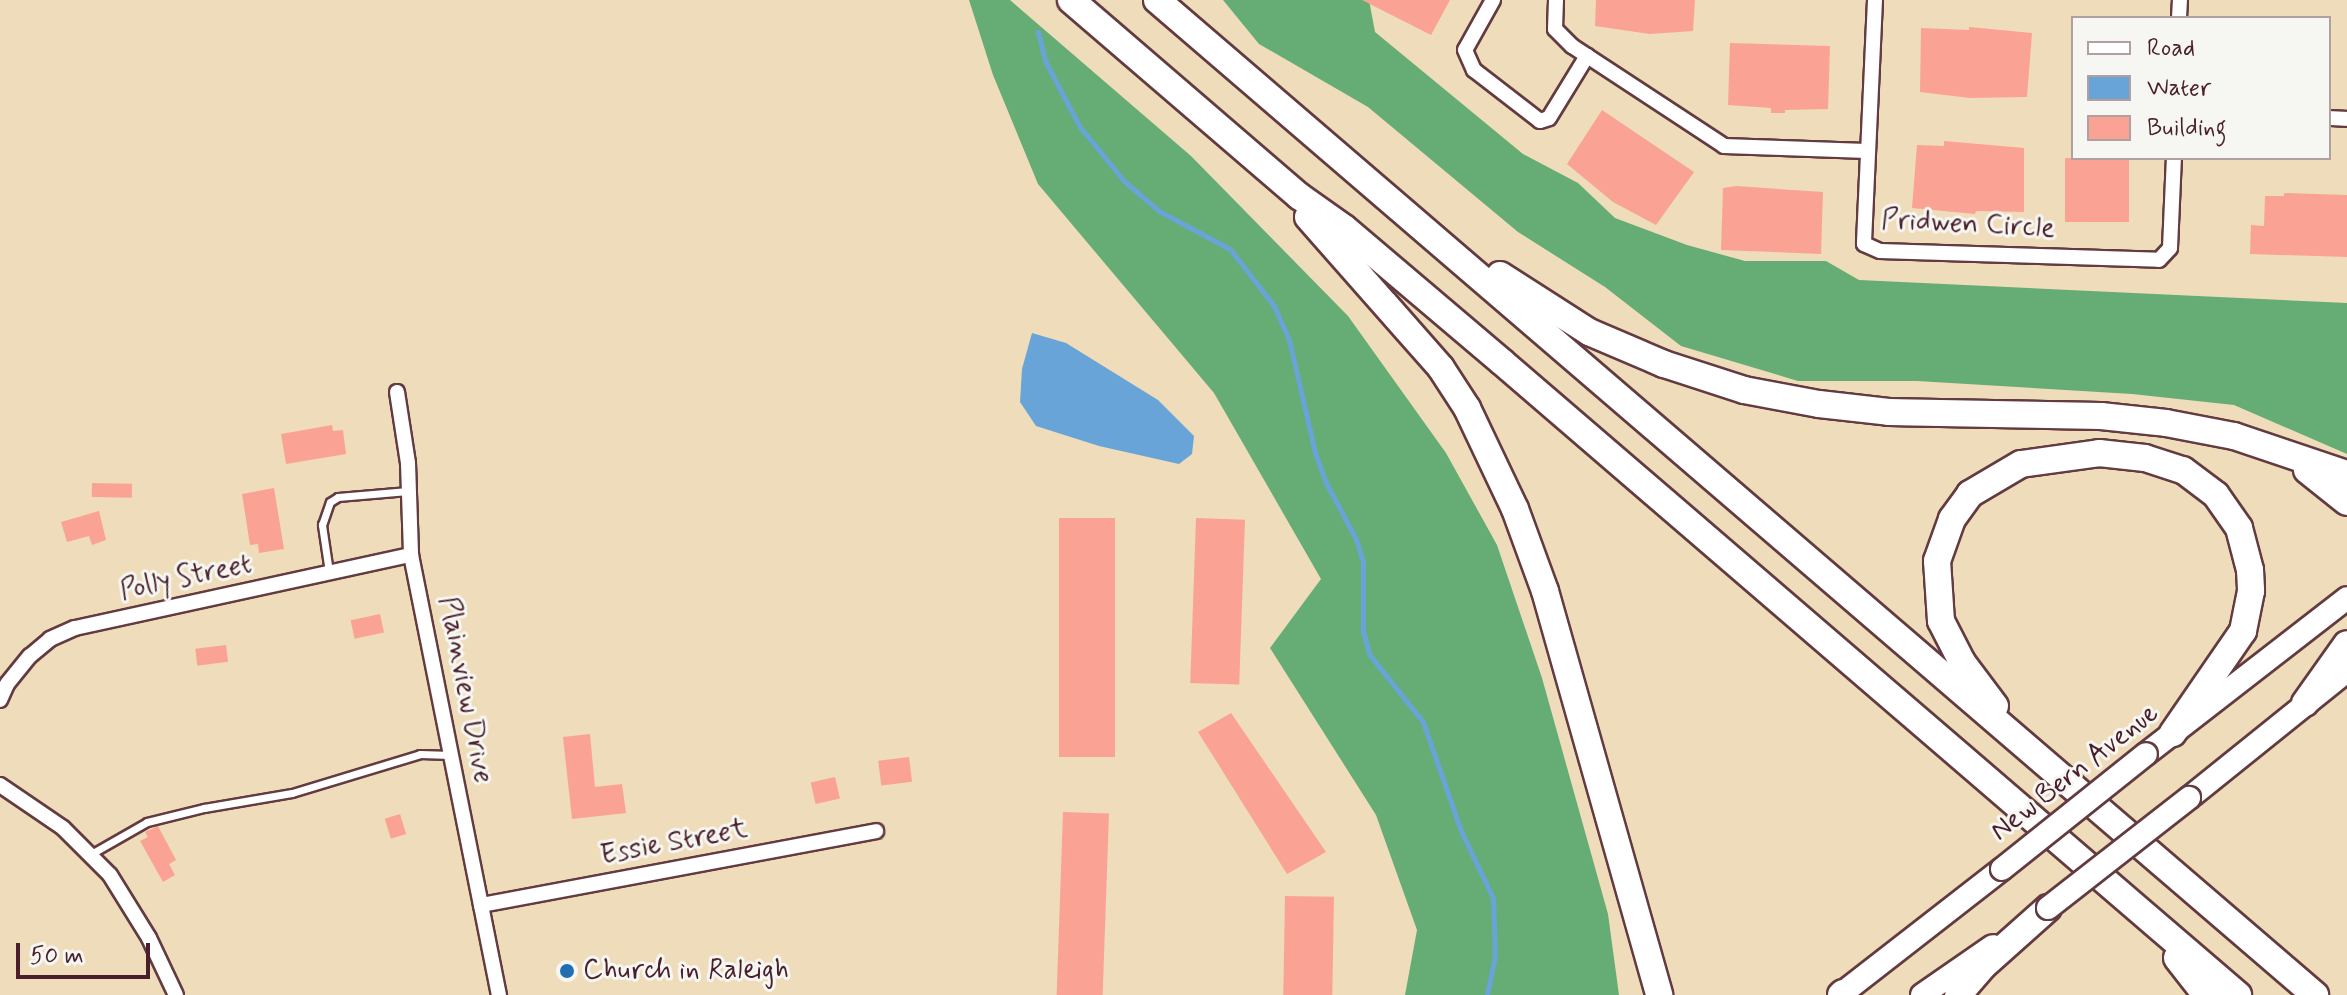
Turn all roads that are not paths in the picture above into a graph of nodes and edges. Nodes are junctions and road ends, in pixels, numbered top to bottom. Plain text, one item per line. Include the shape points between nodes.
1 (1071, 0) edge
2 (1157, 0) edge
3 (1493, 0) edge
4 (1556, 0) edge
5 (1875, 0) edge
6 (1587, 56) junction
7 (1867, 151) junction
8 (1249, 152) junction
9 (2174, 160) edge
10 (1361, 175) junction
11 (397, 392) dead end
12 (2281, 452) junction
13 (2347, 474) edge
14 (409, 491) junction
15 (2347, 502) edge
16 (411, 555) junction
17 (330, 574) junction
18 (2347, 598) edge
19 (2347, 644) edge
20 (2347, 671) edge
21 (0, 700) edge
22 (2305, 703) junction
23 (2173, 733) junction
24 (2020, 741) junction
25 (451, 755) junction
26 (0, 785) edge
27 (876, 831) dead end
28 (90, 855) junction
29 (481, 905) junction
30 (2134, 905) junction
31 (2048, 908) junction
32 (1841, 994) edge
33 (176, 995) edge
34 (499, 995) edge
35 (1659, 995) edge
36 (1922, 995) edge
37 (1958, 995) edge
38 (2206, 995) edge
39 (2238, 995) edge
40 (2315, 995) edge

1 - 8 highway
2 - 10 highway
3 - 6 street via 1465,50 1474,70 1540,121 1549,118
4 - 6 street via 1555,29
5 - 7 street, Pridwen Circle
6 - 7 street via 1724,146
7 - 9 street, Pridwen Circle via 1864,244 1880,251 2159,260 2170,248
8 - 30 highway via 1404,278
8 - 35 highway via 1416,336 1467,408 1488,451 1545,591
10 - 12 highway via 1552,311 1631,350 1724,384 1889,412 2155,421 2234,436
10 - 24 highway
11 - 14 street, Plainview Drive
12 - 13 highway
12 - 15 highway
14 - 16 street, Plainview Drive
14 - 17 lane via 330,502 322,525
16 - 17 street, Polly Street
16 - 25 street, Plainview Drive
17 - 21 street, Polly Street via 75,628 30,656
18 - 23 main road, New Bern Avenue
19 - 22 highway
20 - 22 main road
22 - 31 main road, bridge
23 - 24 highway via 2243,631 2251,591 2239,528 2216,495 2183,470 2145,458 2086,453 2021,464 1988,481 1960,506 1937,561 1937,600 1948,640
23 - 32 main road, New Bern Avenue, bridge
24 - 40 highway
25 - 28 lane via 420,754 292,793 147,822
25 - 29 street, Plainview Drive
26 - 28 street via 63,828
27 - 29 street, Essie Street
28 - 33 street via 110,875 149,938
29 - 34 street, Plainview Drive
30 - 38 highway
30 - 39 highway
31 - 36 main road
31 - 37 highway

